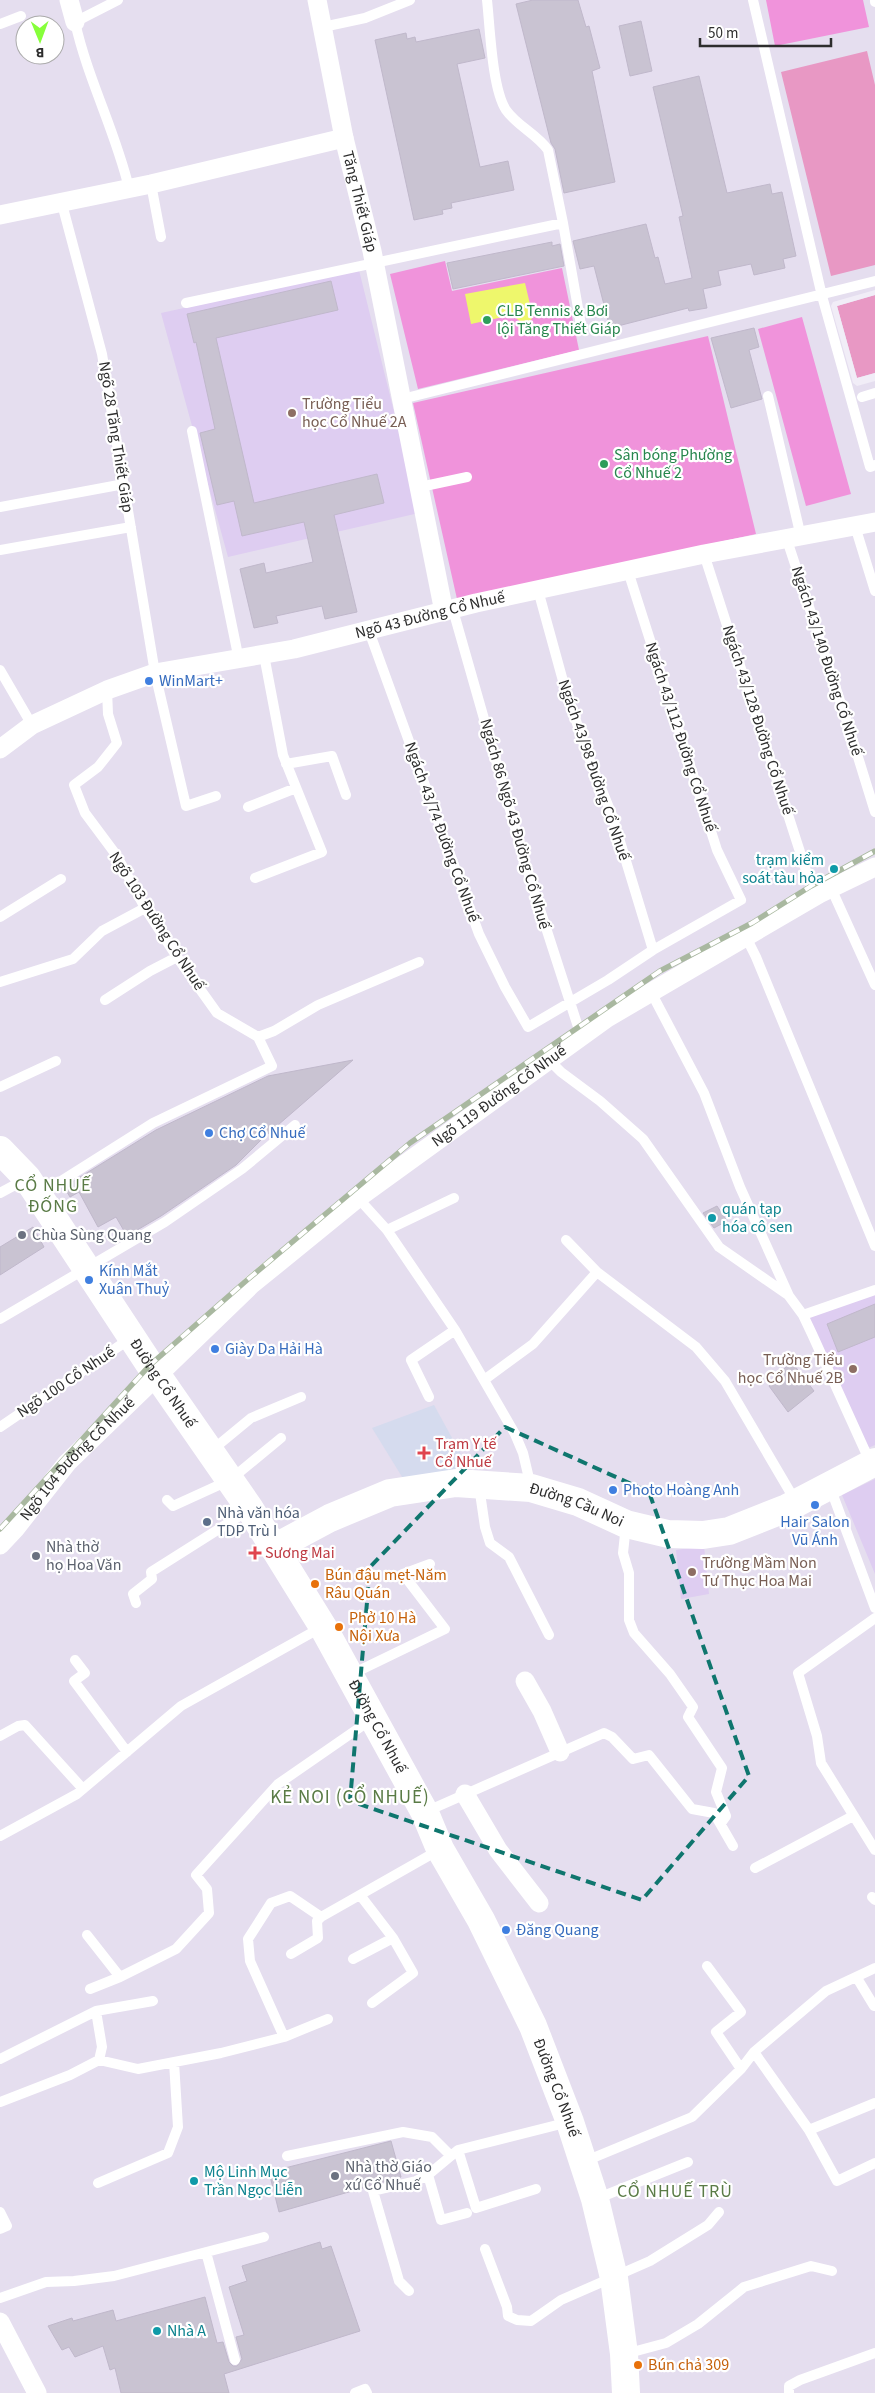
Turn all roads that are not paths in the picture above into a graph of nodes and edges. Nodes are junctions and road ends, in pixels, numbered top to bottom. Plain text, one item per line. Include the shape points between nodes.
1 (69, 0) edge
2 (118, 0) edge
3 (317, 0) edge
4 (410, 0) edge
5 (487, 0) edge
6 (753, 0) edge
7 (15, 18) edge
8 (75, 22) junction
9 (0, 24) edge
10 (323, 27) junction
11 (344, 138) junction
12 (151, 184) junction
13 (129, 188) junction
14 (62, 204) junction
15 (0, 215) edge
16 (563, 223) junction
17 (161, 237) dead end
18 (374, 262) junction
19 (875, 281) edge
20 (822, 296) junction
21 (186, 303) dead end
22 (581, 324) dead end
23 (875, 393) edge
24 (768, 396) dead end
25 (862, 396) dead end
26 (402, 399) junction
27 (192, 431) dead end
28 (875, 466) edge
29 (467, 477) dead end
30 (124, 484) junction
31 (420, 487) junction
32 (0, 507) edge
33 (875, 522) edge
34 (856, 526) junction
35 (131, 527) junction
36 (794, 538) junction
37 (0, 550) edge
38 (704, 554) junction
39 (628, 571) junction
40 (538, 590) junction
41 (875, 591) edge
42 (449, 611) junction
43 (369, 631) junction
44 (264, 655) junction
45 (239, 660) junction
46 (0, 670) edge
47 (155, 673) junction
48 (107, 690) junction
49 (32, 726) junction
50 (0, 749) edge
51 (286, 764) junction
52 (296, 788) junction
53 (346, 795) dead end
54 (216, 796) dead end
55 (248, 807) dead end
56 (875, 812) edge
57 (875, 866) edge
58 (255, 878) dead end
59 (61, 879) dead end
60 (811, 886) dead end
61 (831, 888) junction
62 (145, 908) junction
63 (0, 917) edge
64 (746, 937) junction
65 (653, 950) junction
66 (177, 957) junction
67 (419, 962) dead end
68 (0, 982) edge
69 (659, 982) junction
70 (875, 985) edge
71 (105, 1000) dead end
72 (570, 1003) junction
73 (581, 1036) junction
74 (258, 1038) junction
75 (550, 1060) junction
76 (56, 1061) dead end
77 (0, 1087) edge
78 (295, 1125) dead end
79 (0, 1150) edge
80 (33, 1187) junction
81 (0, 1193) edge
82 (358, 1198) junction
83 (454, 1198) dead end
84 (387, 1230) junction
85 (566, 1240) dead end
86 (875, 1246) edge
87 (86, 1267) junction
88 (597, 1272) junction
89 (875, 1290) edge
90 (789, 1296) junction
91 (803, 1316) junction
92 (0, 1319) edge
93 (454, 1330) junction
94 (131, 1337) junction
95 (159, 1376) junction
96 (484, 1380) junction
97 (301, 1397) dead end
98 (429, 1397) dead end
99 (0, 1427) edge
100 (281, 1438) dead end
101 (210, 1452) junction
102 (873, 1463) edge
103 (230, 1480) junction
104 (478, 1483) junction
105 (829, 1486) junction
106 (531, 1488) junction
107 (167, 1500) dead end
108 (797, 1503) junction
109 (250, 1509) junction
110 (626, 1524) junction
111 (0, 1545) edge
112 (274, 1548) junction
113 (430, 1564) dead end
114 (136, 1603) dead end
115 (875, 1608) edge
116 (875, 1618) edge
117 (323, 1627) junction
118 (549, 1635) dead end
119 (75, 1660) dead end
120 (349, 1675) junction
121 (525, 1681) dead end
122 (373, 1718) junction
123 (0, 1736) edge
124 (127, 1752) junction
125 (560, 1752) junction
126 (83, 1789) junction
127 (465, 1794) junction
128 (424, 1813) junction
129 (853, 1816) junction
130 (721, 1822) junction
131 (0, 1836) edge
132 (733, 1846) dead end
133 (440, 1850) junction
134 (875, 1850) edge
135 (755, 1868) dead end
136 (360, 1895) junction
137 (539, 1903) dead end
138 (321, 1917) junction
139 (87, 1934) dead end
140 (393, 1938) junction
141 (291, 1954) dead end
142 (353, 1959) dead end
143 (707, 1966) dead end
144 (875, 1968) edge
145 (120, 1977) junction
146 (857, 1978) junction
147 (90, 1989) dead end
148 (152, 2001) dead end
149 (372, 2003) dead end
150 (874, 2006) dead end
151 (96, 2011) junction
152 (328, 2018) dead end
153 (284, 2037) junction
154 (754, 2052) junction
155 (0, 2059) edge
156 (98, 2060) junction
157 (174, 2062) junction
158 (741, 2069) junction
159 (0, 2102) edge
160 (875, 2104) edge
161 (570, 2122) junction
162 (809, 2130) junction
163 (455, 2153) junction
164 (287, 2156) dead end
165 (582, 2162) junction
166 (688, 2162) dead end
167 (875, 2163) edge
168 (428, 2176) junction
169 (98, 2183) dead end
170 (536, 2189) dead end
171 (595, 2199) junction
172 (0, 2212) edge
173 (719, 2212) dead end
174 (467, 2213) dead end
175 (0, 2228) edge
176 (264, 2238) dead end
177 (485, 2249) dead end
178 (206, 2252) junction
179 (832, 2270) dead end
180 (614, 2278) junction
181 (409, 2291) dead end
182 (0, 2298) edge
183 (0, 2322) edge
184 (875, 2353) edge
185 (624, 2354) junction
186 (235, 2360) dead end
187 (37, 2393) edge
188 (355, 2393) edge
189 (366, 2393) edge
190 (626, 2393) edge
191 (788, 2393) edge

1 - 8 street
2 - 8 lane
3 - 10 street
4 - 10 lane via 365,18
5 - 16 lane via 499,94 506,110 548,150
6 - 20 lane
7 - 9 lane
8 - 13 lane via 81,49 120,151
10 - 11 street
11 - 12 street, Tăng Thiết Giáp
11 - 18 street, Tăng Thiết Giáp
12 - 13 street, Tăng Thiết Giáp
12 - 17 lane
13 - 14 street, Tăng Thiết Giáp
14 - 15 street, Tăng Thiết Giáp
14 - 30 lane, Ngõ 28 Tăng Thiết Giáp via 102,354
16 - 18 lane
16 - 22 lane
18 - 21 lane
18 - 26 street, Tăng Thiết Giáp
19 - 20 lane
20 - 26 lane
20 - 28 lane via 870,467
23 - 25 lane
24 - 36 lane, Ngách 43/140 Đường Cổ Nhuế
26 - 31 street, Tăng Thiết Giáp
27 - 45 lane
29 - 31 lane
30 - 32 lane
30 - 35 lane, Ngõ 28 Tăng Thiết Giáp
31 - 42 street, Tăng Thiết Giáp
33 - 34 street, Ngõ 43 Đường Cổ Nhuế
34 - 36 street, Ngõ 43 Đường Cổ Nhuế
34 - 41 lane
35 - 37 lane
35 - 47 lane, Ngõ 28 Tăng Thiết Giáp
36 - 38 street, Ngõ 43 Đường Cổ Nhuế
36 - 56 lane, Ngách 43/140 Đường Cổ Nhuế
38 - 39 street, Ngõ 43 Đường Cổ Nhuế
38 - 60 lane, Ngách 43/128 Đường Cổ Nhuế
39 - 40 street, Ngõ 43 Đường Cổ Nhuế
39 - 65 lane, Ngách 43/112 Đường Cổ Nhuế via 717,850 740,900
40 - 42 street, Ngõ 43 Đường Cổ Nhuế
40 - 65 lane, Ngách 43/98 Đường Cổ Nhuế via 563,681 612,816
42 - 43 street, Ngõ 43 Đường Cổ Nhuế
42 - 72 lane, Ngách 86 Ngõ 43 Đường Cổ Nhuế
43 - 44 street, Ngõ 43 Đường Cổ Nhuế
43 - 72 lane, Ngách 43/74 Đường Cổ Nhuế via 479,934 505,987 528,1027
44 - 45 street, Ngõ 43 Đường Cổ Nhuế
44 - 51 lane
45 - 47 street, Ngõ 43 Đường Cổ Nhuế
46 - 49 lane
47 - 48 street, Ngõ 43 Đường Cổ Nhuế
47 - 54 lane, Ngõ 28 Tăng Thiết Giáp via 186,806
48 - 49 street, Ngõ 43 Đường Cổ Nhuế
48 - 62 lane, Ngõ 103 Đường Cổ Nhuế via 108,714 117,743 98,767 74,785 85,813 117,856
49 - 50 street, Ngõ 43 Đường Cổ Nhuế
51 - 52 lane
51 - 53 lane via 332,756
52 - 55 lane
52 - 58 lane via 322,852
57 - 61 street, Ngõ 119 Đường Cổ Nhuế
59 - 63 lane
61 - 64 street, Ngõ 119 Đường Cổ Nhuế
61 - 70 lane
62 - 66 lane, Ngõ 103 Đường Cổ Nhuế
62 - 68 lane via 102,931 72,959
64 - 69 street, Ngõ 119 Đường Cổ Nhuế
64 - 86 lane
65 - 72 lane
66 - 71 lane
66 - 74 lane, Ngõ 103 Đường Cổ Nhuế via 217,1013
67 - 74 lane via 318,1005
69 - 73 street, Ngõ 119 Đường Cổ Nhuế via 617,1007
69 - 90 lane via 740,1188
72 - 73 lane, Ngách 86 Ngõ 43 Đường Cổ Nhuế
73 - 75 street, Ngõ 119 Đường Cổ Nhuế
74 - 80 lane via 272,1066 153,1123
75 - 82 street, Ngõ 119 Đường Cổ Nhuế
75 - 90 lane via 643,1139 719,1247
76 - 77 lane
78 - 87 lane via 242,1169 173,1216
79 - 80 main road, Đường Cổ Nhuế
80 - 81 lane
80 - 87 main road, Đường Cổ Nhuế
82 - 84 lane
82 - 95 street, Ngõ 119 Đường Cổ Nhuế via 251,1285
83 - 84 lane
84 - 93 lane
85 - 88 lane
87 - 92 lane
87 - 94 main road, Đường Cổ Nhuế
88 - 96 lane via 533,1344
88 - 108 lane via 696,1347 725,1381
89 - 91 lane
90 - 91 lane
91 - 102 lane
93 - 96 lane
93 - 98 lane via 411,1360
94 - 95 main road, Đường Cổ Nhuế
94 - 99 lane, Ngõ 100 Cổ Nhuế
95 - 101 main road, Đường Cổ Nhuế
95 - 111 street, Ngõ 104 Đường Cổ Nhuế via 67,1464
96 - 106 lane via 515,1434
97 - 101 lane via 251,1418
100 - 103 lane
101 - 103 main road, Đường Cổ Nhuế
102 - 105 main road, Đường Cầu Noi
103 - 107 lane via 173,1506
103 - 109 main road, Đường Cổ Nhuế
104 - 106 main road, Đường Cầu Noi
104 - 112 main road, Đường Cầu Noi via 390,1493 330,1518
104 - 118 lane via 490,1543 509,1557
105 - 108 main road, Đường Cầu Noi
105 - 115 lane
106 - 110 main road, Đường Cầu Noi via 578,1502
108 - 110 main road, Đường Cầu Noi via 730,1531 703,1535 668,1534
109 - 112 main road, Đường Cổ Nhuế
109 - 114 lane via 151,1572 152,1580 133,1594
110 - 130 lane via 623,1553 629,1573 629,1620 634,1633 670,1674 693,1707 688,1717 722,1768 716,1792 726,1816
112 - 117 main road, Đường Cổ Nhuế
113 - 120 lane via 403,1574 445,1629
116 - 129 lane via 798,1673 817,1736 821,1763
117 - 120 main road, Đường Cổ Nhuế
117 - 124 lane via 181,1706
119 - 124 lane via 85,1673 74,1681
120 - 122 main road, Đường Cổ Nhuế
121 - 125 street
122 - 128 main road, Đường Cổ Nhuế
122 - 145 lane via 278,1784 196,1875 208,1889 209,1913 176,1949
123 - 126 lane via 25,1725
124 - 126 lane
125 - 127 lane
125 - 130 lane via 604,1733 633,1759 649,1755 692,1809 714,1813
126 - 131 lane
127 - 128 lane
127 - 137 street via 498,1850
128 - 133 main road, Đường Cổ Nhuế
129 - 134 lane
129 - 135 lane
130 - 132 lane
133 - 136 lane
133 - 161 main road, Đường Cổ Nhuế via 481,1920 533,2026
136 - 138 lane
136 - 140 lane
138 - 141 lane via 317,1921 318,1938
138 - 153 lane via 290,1896 271,1904 248,1939 250,1961
139 - 145 lane
140 - 142 lane
140 - 149 lane via 413,1973
143 - 158 lane via 741,2012 716,2032
144 - 146 lane
145 - 147 lane
146 - 150 lane
146 - 154 lane via 826,1991
148 - 151 lane
151 - 155 lane
151 - 156 lane via 102,2047
152 - 153 lane
153 - 157 lane
154 - 158 lane
154 - 162 lane
156 - 157 lane via 138,2069
156 - 159 lane via 70,2075
157 - 169 lane via 178,2127 168,2153
158 - 165 lane via 692,2117
160 - 162 lane
161 - 163 lane
161 - 165 main road, Đường Cổ Nhuế
162 - 167 lane via 837,2181
163 - 164 lane via 432,2137 403,2132
163 - 168 lane
163 - 170 lane via 476,2208
165 - 171 main road, Đường Cổ Nhuế
166 - 171 lane
168 - 174 lane via 441,2220
168 - 181 lane via 373,2191 399,2281
171 - 180 main road, Đường Cổ Nhuế
172 - 175 lane via 7,2226
173 - 180 lane via 708,2225 650,2261
176 - 178 lane
177 - 180 lane via 508,2316 517,2320 531,2321 561,2300
178 - 182 lane via 114,2276 46,2282
178 - 186 lane
179 - 185 lane via 811,2266 744,2286 698,2324 666,2343
180 - 185 main road, Đường Cổ Nhuế
183 - 187 street
184 - 191 lane via 800,2380 788,2386
185 - 190 main road, Đường Cổ Nhuế
188 - 189 lane via 365,2389

